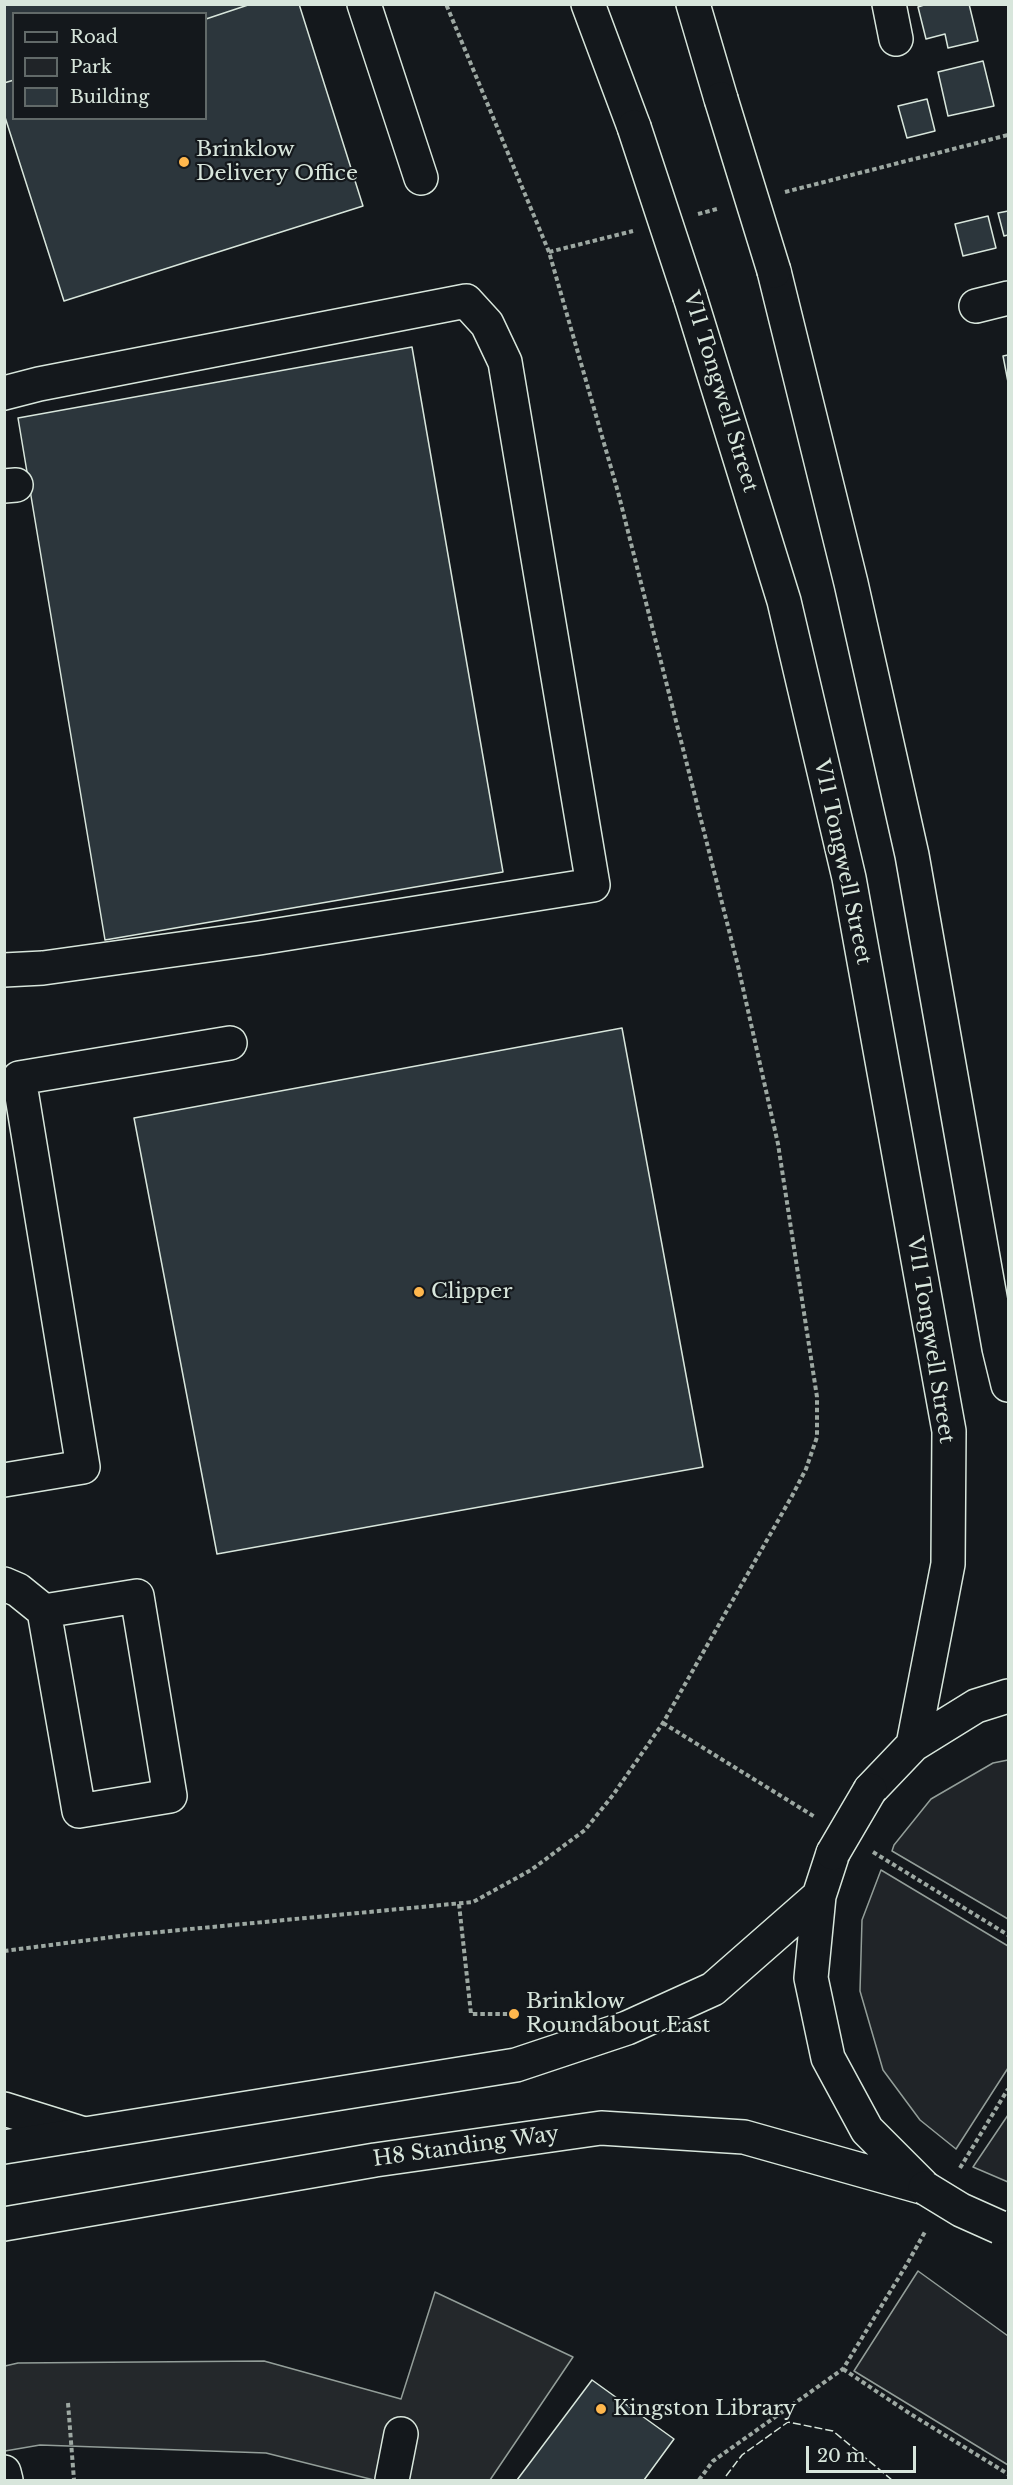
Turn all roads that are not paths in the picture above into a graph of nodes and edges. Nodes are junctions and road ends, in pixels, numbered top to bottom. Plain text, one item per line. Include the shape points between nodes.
1 (364, 4) edge
2 (588, 4) edge
3 (693, 4) edge
4 (889, 4) edge
5 (896, 39) dead end
6 (421, 178) dead end
7 (1008, 298) edge
8 (976, 306) dead end
9 (4, 393) edge
10 (4, 970) edge
11 (230, 1043) dead end
12 (1008, 1385) edge
13 (4, 1480) edge
14 (4, 1584) edge
15 (44, 1611) junction
16 (1008, 1696) edge
17 (914, 1744) junction
18 (819, 1896) junction
19 (4, 2109) edge
20 (84, 2134) junction
21 (4, 2147) edge
22 (925, 2188) junction
23 (4, 2223) edge
24 (1005, 2231) edge
25 (401, 2434) dead end
26 (4, 2472) edge
27 (6, 2481) edge
28 (392, 2481) edge

1 - 6 main road
2 - 17 main road, V11 Tongwell Street, bridge via 634,127 690,297 783,601 849,878 949,1431 948,1564
3 - 12 main road, bridge via 774,272 851,583 912,855
4 - 5 main road
7 - 8 main road
9 - 10 main road via 466,301 488,324 505,362 593,885 213,944
11 - 13 main road via 19,1078 83,1467
14 - 15 main road
15 - 15 main road via 137,1596 170,1796 79,1811
16 - 17 main road via 976,1706
17 - 18 main road, bridge via 870,1790 832,1853
18 - 20 main road via 712,1989 627,2028 516,2065
18 - 22 main road via 811,1978 828,2058 867,2130
19 - 20 main road
20 - 21 main road
22 - 23 main road, H8 Standing Way via 744,2138 601,2128 375,2160
22 - 24 main road, bridge
25 - 28 main road
26 - 27 main road

